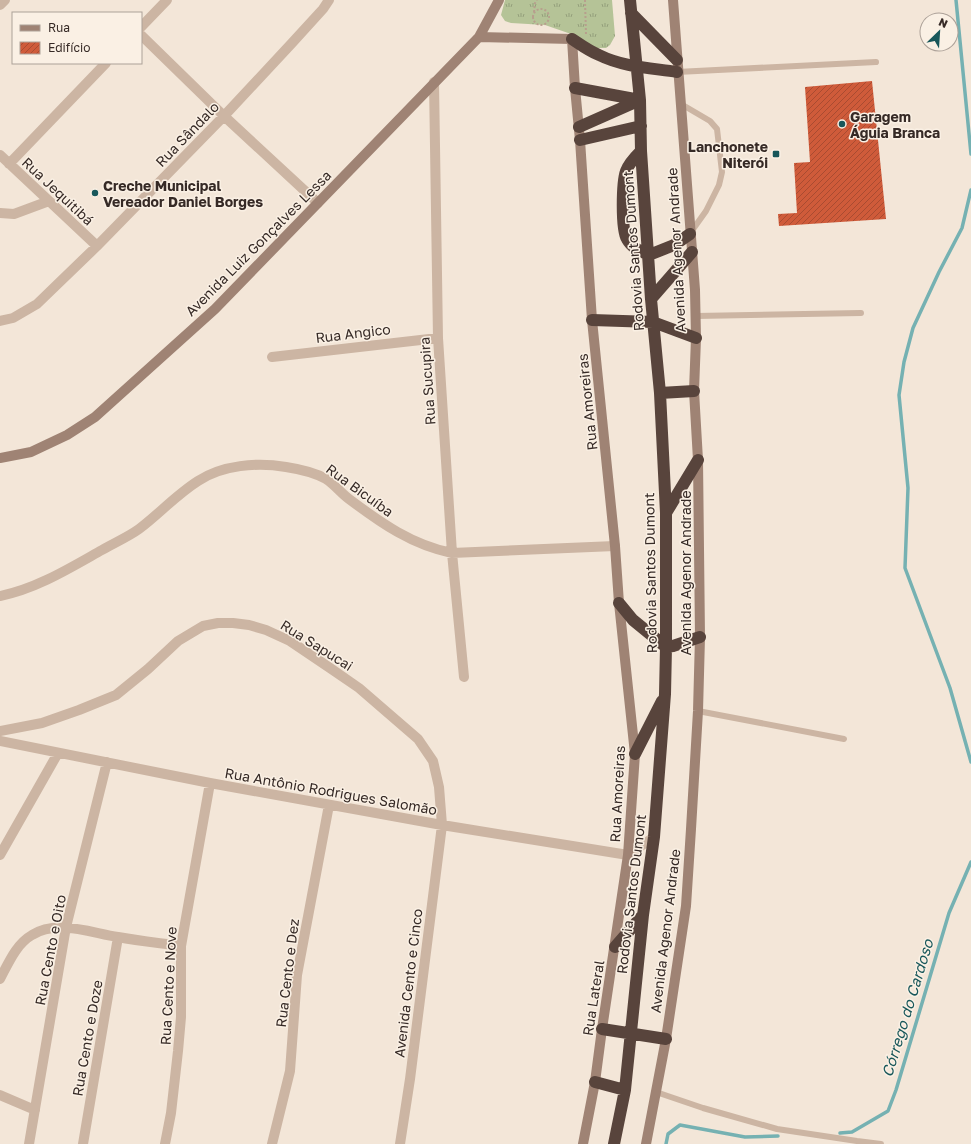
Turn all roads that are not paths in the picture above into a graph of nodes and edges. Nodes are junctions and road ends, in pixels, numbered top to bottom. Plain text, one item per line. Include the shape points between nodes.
1 (5, 0) edge
2 (167, 0) edge
3 (329, 0) edge
4 (499, 0) edge
5 (630, 0) edge
6 (673, 0) edge
7 (0, 5) edge
8 (631, 13) junction
9 (142, 26) edge
10 (142, 36) edge
11 (479, 37) junction
12 (572, 39) junction
13 (876, 62) dead end
14 (105, 64) edge
15 (636, 66) junction
16 (677, 66) junction
17 (434, 82) junction
18 (575, 88) junction
19 (640, 100) junction
20 (681, 104) junction
21 (224, 116) junction
22 (641, 126) junction
23 (579, 127) junction
24 (580, 140) junction
25 (641, 152) junction
26 (0, 155) edge
27 (9, 164) junction
28 (49, 201) junction
29 (318, 203) junction
30 (0, 213) edge
31 (690, 234) junction
32 (97, 246) junction
33 (692, 252) junction
34 (649, 255) junction
35 (651, 299) junction
36 (860, 313) dead end
37 (696, 316) junction
38 (592, 320) junction
39 (0, 321) edge
40 (653, 322) junction
41 (438, 338) junction
42 (696, 338) junction
43 (272, 357) dead end
44 (694, 391) junction
45 (660, 393) junction
46 (0, 458) edge
47 (698, 460) junction
48 (666, 513) junction
49 (615, 546) junction
50 (452, 553) junction
51 (0, 596) edge
52 (619, 603) junction
53 (700, 637) junction
54 (666, 648) junction
55 (464, 677) dead end
56 (665, 694) junction
57 (698, 711) junction
58 (0, 731) edge
59 (844, 739) dead end
60 (0, 741) edge
61 (58, 753) junction
62 (635, 754) junction
63 (107, 762) junction
64 (210, 783) junction
65 (329, 804) junction
66 (442, 825) junction
67 (654, 837) junction
68 (0, 855) edge
69 (628, 855) junction
70 (643, 915) junction
71 (66, 928) junction
72 (118, 937) junction
73 (182, 946) junction
74 (615, 947) junction
75 (0, 979) edge
76 (602, 1029) junction
77 (631, 1032) junction
78 (666, 1039) junction
79 (595, 1082) junction
80 (625, 1090) junction
81 (656, 1092) junction
82 (0, 1095) edge
83 (35, 1110) junction
84 (29, 1144) edge
85 (83, 1144) edge
86 (165, 1144) edge
87 (272, 1144) edge
88 (400, 1144) edge
89 (583, 1144) edge
90 (614, 1144) edge
91 (646, 1144) edge
92 (881, 1144) edge

1 - 7 street
2 - 9 street
3 - 21 street, Rua Sândalo
4 - 11 street, Avenida Luiz Gonçalves Lessa
5 - 8 highway, Rodovia Santos Dumont
6 - 16 street, Avenida Agenor Andrade
8 - 15 highway, Rodovia Santos Dumont
8 - 16 highway
10 - 21 street
11 - 12 street
11 - 17 street, Avenida Luiz Gonçalves Lessa
12 - 15 highway via 608,59
12 - 18 street, Rua Amoreiras
13 - 16 lane
14 - 27 street
15 - 16 highway
15 - 19 highway, Rodovia Santos Dumont
16 - 20 street, Avenida Agenor Andrade
17 - 29 street, Avenida Luiz Gonçalves Lessa
17 - 41 street, Rua Sucupira
18 - 19 highway
18 - 23 street, Rua Amoreiras
19 - 22 highway, Rodovia Santos Dumont
19 - 23 highway
20 - 31 street, Avenida Agenor Andrade
20 - 31 lane via 710,120 717,129 722,172 719,185 706,211
21 - 29 street
21 - 32 street, Rua Sândalo
22 - 24 highway
22 - 25 highway, Rodovia Santos Dumont
23 - 24 street, Rua Amoreiras
24 - 38 street, Rua Amoreiras
25 - 34 highway, Rodovia Santos Dumont
25 - 34 highway via 626,171 623,223 624,232 632,247
26 - 27 street, Rua Jequitibá
27 - 28 street, Rua Jequitibá
28 - 30 street via 14,214
28 - 32 street, Rua Jequitibá
29 - 46 street, Avenida Luiz Gonçalves Lessa via 215,309 95,417 67,435 30,452
31 - 33 street, Avenida Agenor Andrade
31 - 34 highway via 674,245
32 - 39 street, Rua Sândalo via 37,304 13,318
33 - 35 highway
33 - 37 street, Avenida Agenor Andrade
34 - 35 highway, Rodovia Santos Dumont
35 - 40 highway, Rodovia Santos Dumont
36 - 37 lane
37 - 42 street, Avenida Agenor Andrade
38 - 40 highway
38 - 49 street, Rua Amoreiras
40 - 42 highway
40 - 45 highway, Rodovia Santos Dumont
41 - 43 street, Rua Angico
41 - 50 street, Rua Sucupira
42 - 44 street, Avenida Agenor Andrade
44 - 45 highway
44 - 47 street, Avenida Agenor Andrade
45 - 48 highway, Rodovia Santos Dumont
47 - 48 highway
47 - 53 street, Avenida Agenor Andrade
48 - 54 highway, Rodovia Santos Dumont
49 - 50 street, Rua Bicuíba
49 - 52 street, Rua Amoreiras
50 - 51 street, Rua Bicuíba via 427,547 392,530 327,479 283,466 250,465 230,468 199,480 139,529 34,586
50 - 55 street, Rua Sucupira
52 - 54 highway via 633,620
52 - 62 street, Rua Amoreiras
53 - 54 highway
53 - 57 street, Avenida Agenor Andrade
54 - 56 highway, Rodovia Santos Dumont
56 - 62 highway
56 - 67 highway, Rodovia Santos Dumont
57 - 59 lane
57 - 78 street, Avenida Agenor Andrade via 686,906
58 - 66 street, Rua Sapucai via 42,723 116,694 178,641 203,626 218,623 249,625 290,642 330,668 359,688 418,739 433,761 439,787
60 - 61 street, Rua Antônio Rodrigues Salomão
61 - 63 street, Rua Antônio Rodrigues Salomão
61 - 68 street
62 - 69 street, Rua Amoreiras
63 - 64 street, Rua Antônio Rodrigues Salomão
63 - 71 street, Rua Cento e Oito
64 - 65 street, Rua Antônio Rodrigues Salomão
64 - 73 street, Rua Cento e Nove
65 - 66 street, Rua Antônio Rodrigues Salomão
65 - 87 street, Rua Cento e Dez via 298,976 290,1071
66 - 69 street, Rua Antônio Rodrigues Salomão
66 - 88 street, Avenida Cento e Cinco
67 - 69 street
67 - 70 highway, Rodovia Santos Dumont
69 - 74 street, Rua Lateral
70 - 74 highway
70 - 77 highway, Rodovia Santos Dumont
71 - 72 street
71 - 75 street via 45,928 31,935 12,955
71 - 83 street, Rua Cento e Oito
72 - 73 street
72 - 85 street, Rua Cento e Doze
73 - 86 street, Rua Cento e Nove via 181,1017 171,1113
74 - 76 street, Rua Lateral
76 - 77 highway
76 - 79 street, Rua Lateral
77 - 78 highway
77 - 80 highway, Rodovia Santos Dumont
78 - 81 street, Avenida Agenor Andrade
79 - 80 highway
79 - 89 street, Rua Lateral
80 - 90 highway, Rodovia Santos Dumont
81 - 91 street, Avenida Agenor Andrade
81 - 92 lane via 777,1129
82 - 83 street
83 - 84 street, Rua Cento e Oito

